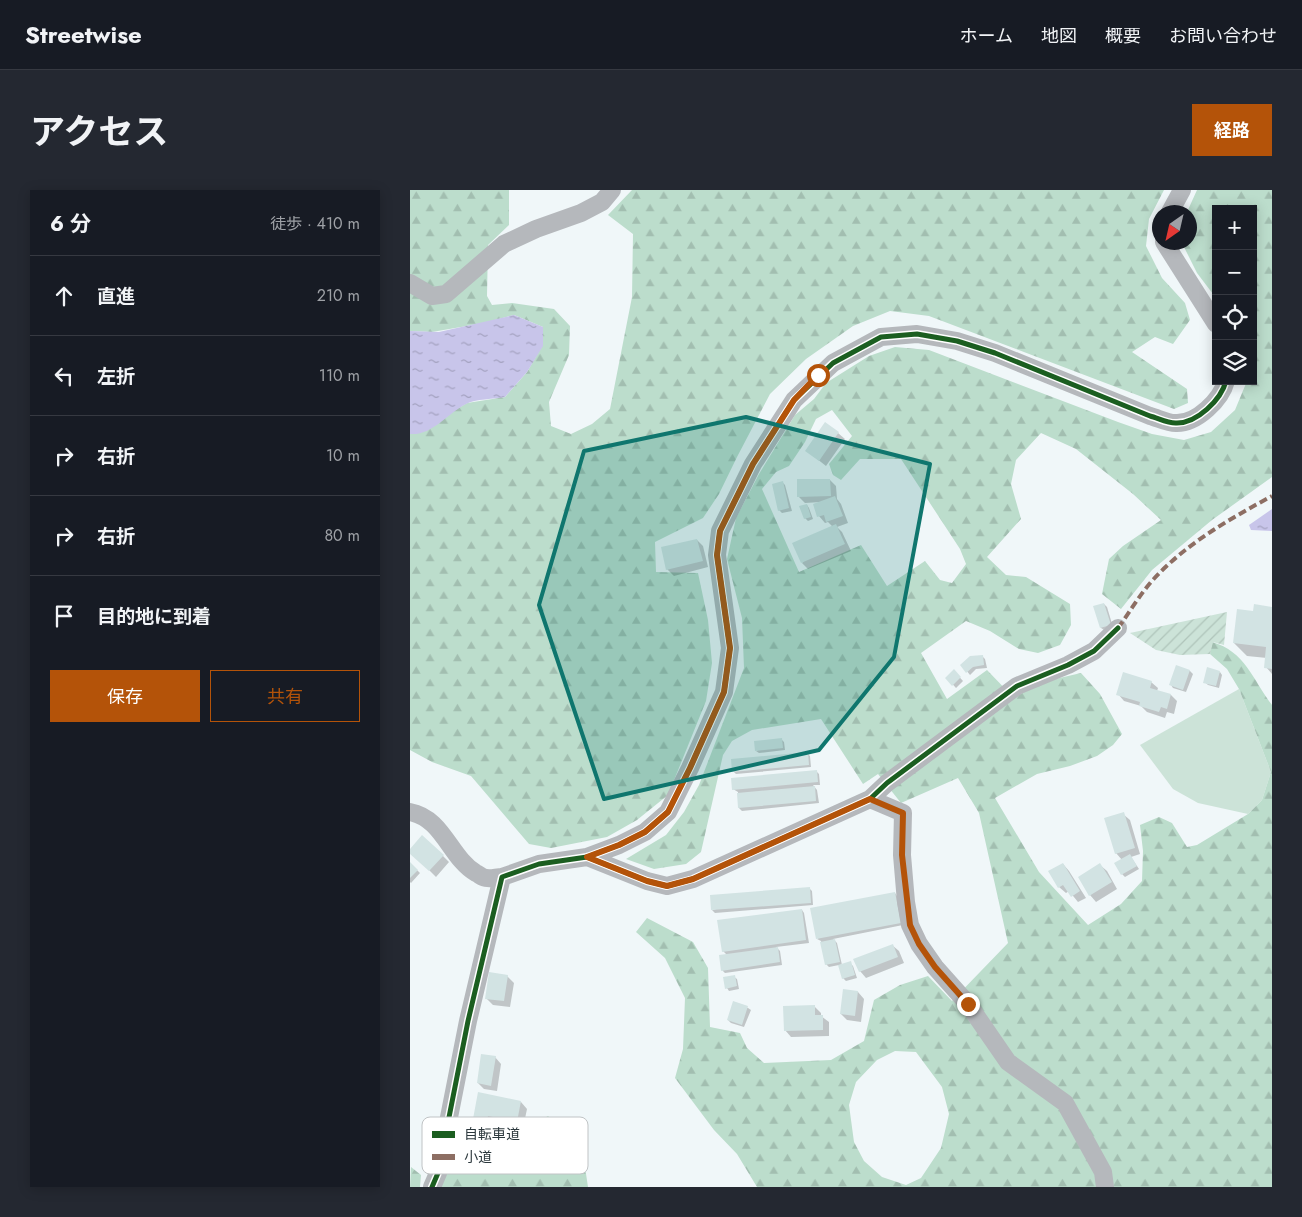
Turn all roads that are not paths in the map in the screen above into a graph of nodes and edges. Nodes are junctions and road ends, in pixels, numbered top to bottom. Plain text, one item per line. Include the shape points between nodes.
1 (612, 190) edge
2 (1182, 190) edge
3 (1174, 205) edge
4 (1169, 250) edge
5 (410, 283) edge
6 (1212, 318) edge
7 (1224, 385) edge
8 (1118, 628) dead end
9 (870, 799) junction
10 (410, 812) edge
11 (587, 857) junction
12 (502, 877) junction
13 (449, 1117) edge
14 (438, 1174) edge
15 (432, 1187) edge
16 (1106, 1187) edge

1 - 5 street via 602,202 581,214 504,244 446,294 432,296
2 - 3 street
4 - 6 street
7 - 11 street via 1216,400 1200,417 1177,424 995,353 949,339 917,334 882,337 833,363 794,400 753,464 720,531 717,555 730,648 724,692 690,768 668,812 645,832
8 - 9 street via 1094,651 1017,686
9 - 11 street via 693,879 667,886
9 - 16 street via 903,813 906,902 910,925 919,944 968,1004 1008,1062 1065,1103 1104,1172
10 - 12 street via 419,814 438,828 470,869 486,878
11 - 12 street via 539,864
12 - 13 street
14 - 15 street

